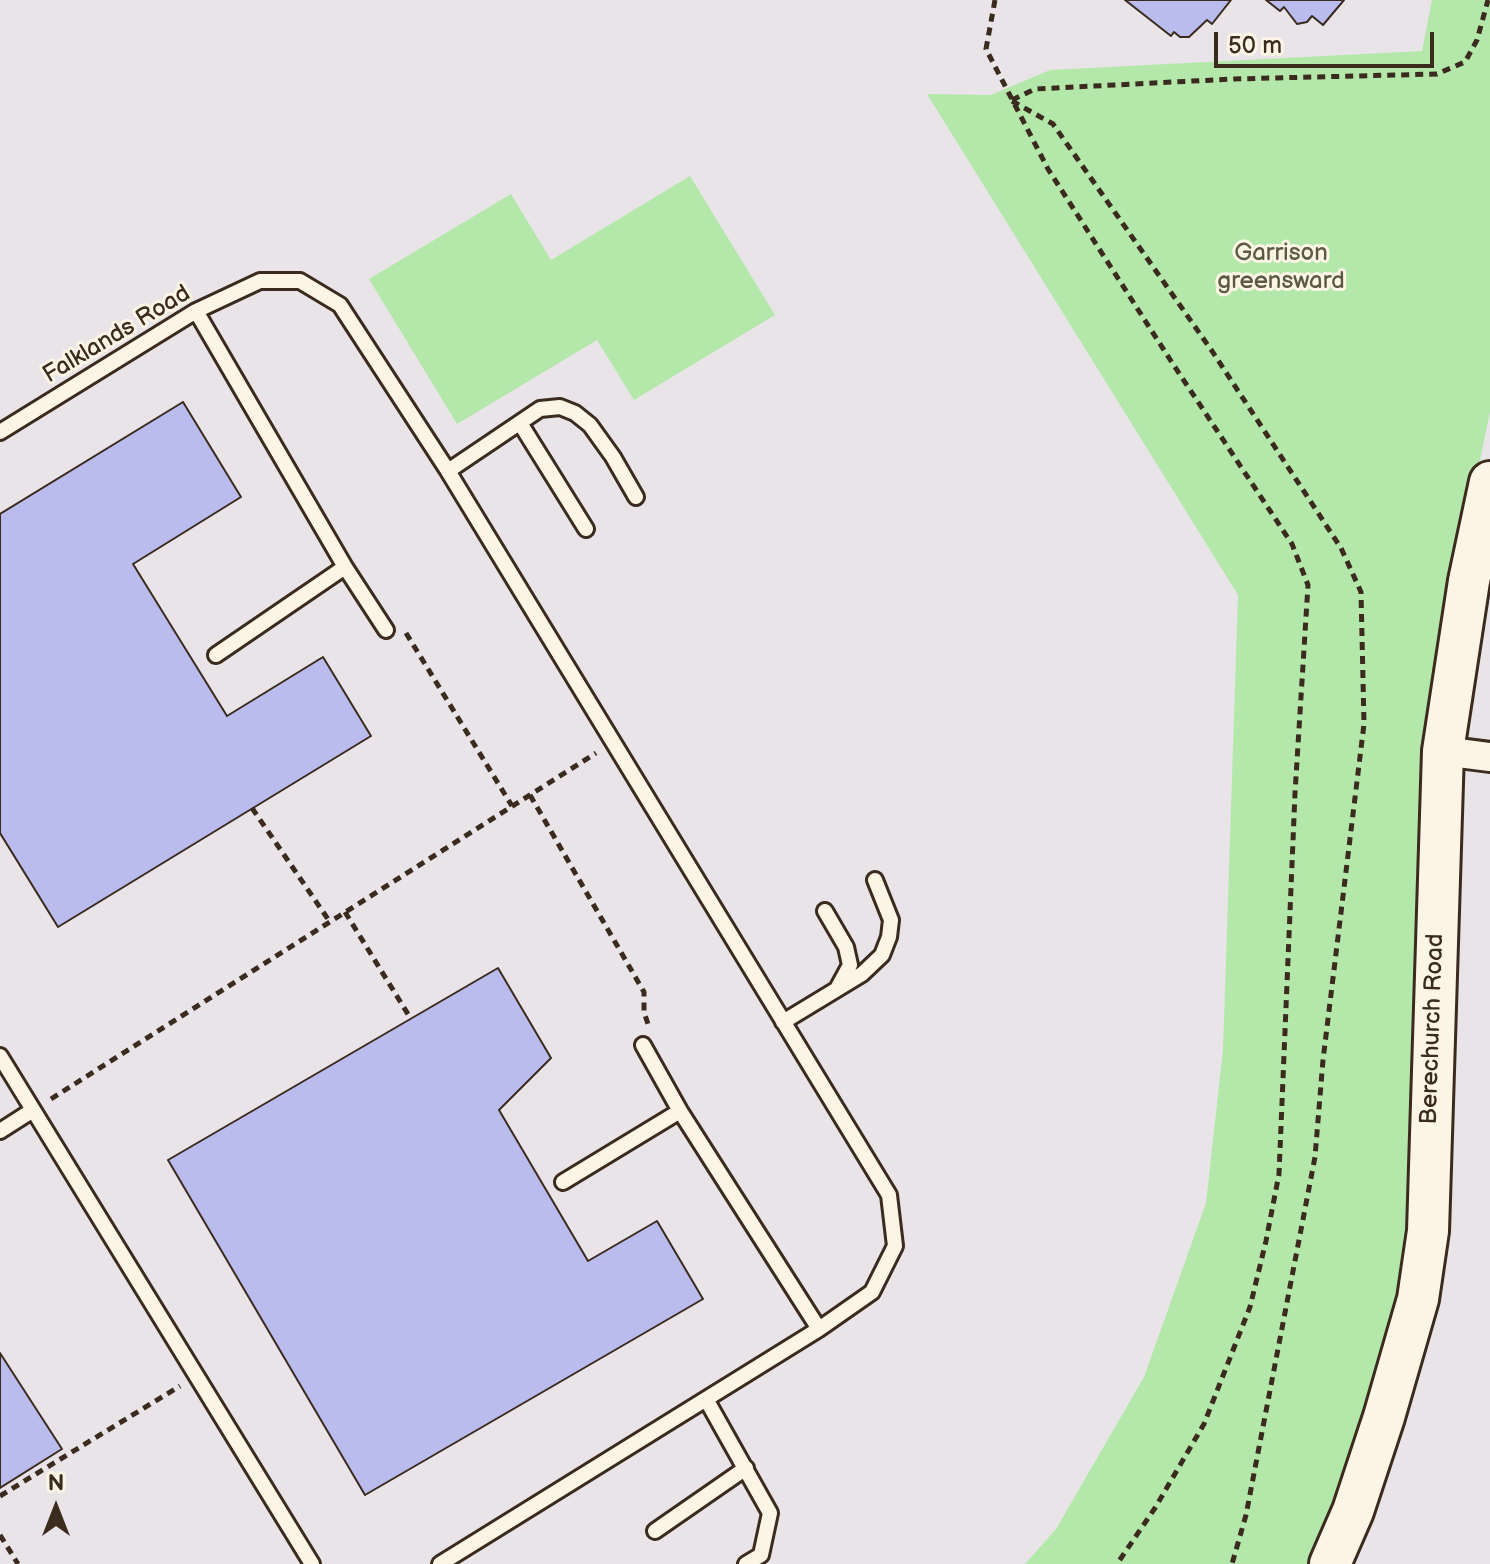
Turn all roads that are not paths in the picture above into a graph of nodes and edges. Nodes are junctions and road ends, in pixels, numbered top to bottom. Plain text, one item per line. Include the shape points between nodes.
1 (196, 311) junction
2 (520, 423) junction
3 (0, 432) edge
4 (448, 471) junction
5 (1490, 482) edge
6 (636, 497) dead end
7 (586, 529) dead end
8 (345, 567) junction
9 (386, 630) road end
10 (216, 655) dead end
11 (1443, 751) junction
12 (1490, 757) edge
13 (875, 880) dead end
14 (825, 911) dead end
15 (838, 988) junction
16 (783, 1022) junction
17 (643, 1045) road end
18 (0, 1056) edge
19 (33, 1110) junction
20 (680, 1111) junction
21 (0, 1131) edge
22 (563, 1182) dead end
23 (819, 1329) junction
24 (706, 1399) junction
25 (746, 1468) junction
26 (655, 1531) dead end
27 (312, 1564) edge
28 (440, 1564) edge
29 (746, 1564) edge
30 (1330, 1564) edge

1 - 3 lane, Falklands Road
1 - 4 lane, Falklands Road via 260,281 300,281 340,305
1 - 8 lane
2 - 4 lane
2 - 6 lane via 540,409 560,407 575,413 590,425
2 - 7 lane
4 - 16 lane
5 - 11 street, Berechurch Road
8 - 9 lane
8 - 10 lane
11 - 12 street
11 - 30 street, Berechurch Road via 1428,1231 1418,1299 1384,1417
13 - 15 lane via 891,920 889,937 872,965
14 - 15 lane via 850,965
15 - 16 lane
16 - 23 lane via 889,1195 894,1233 895,1246 872,1292
17 - 20 lane
18 - 19 lane
19 - 21 lane
19 - 27 lane
20 - 22 lane
20 - 23 lane
23 - 24 lane
24 - 25 lane
24 - 28 lane
25 - 26 lane
25 - 29 lane via 770,1513 761,1555

